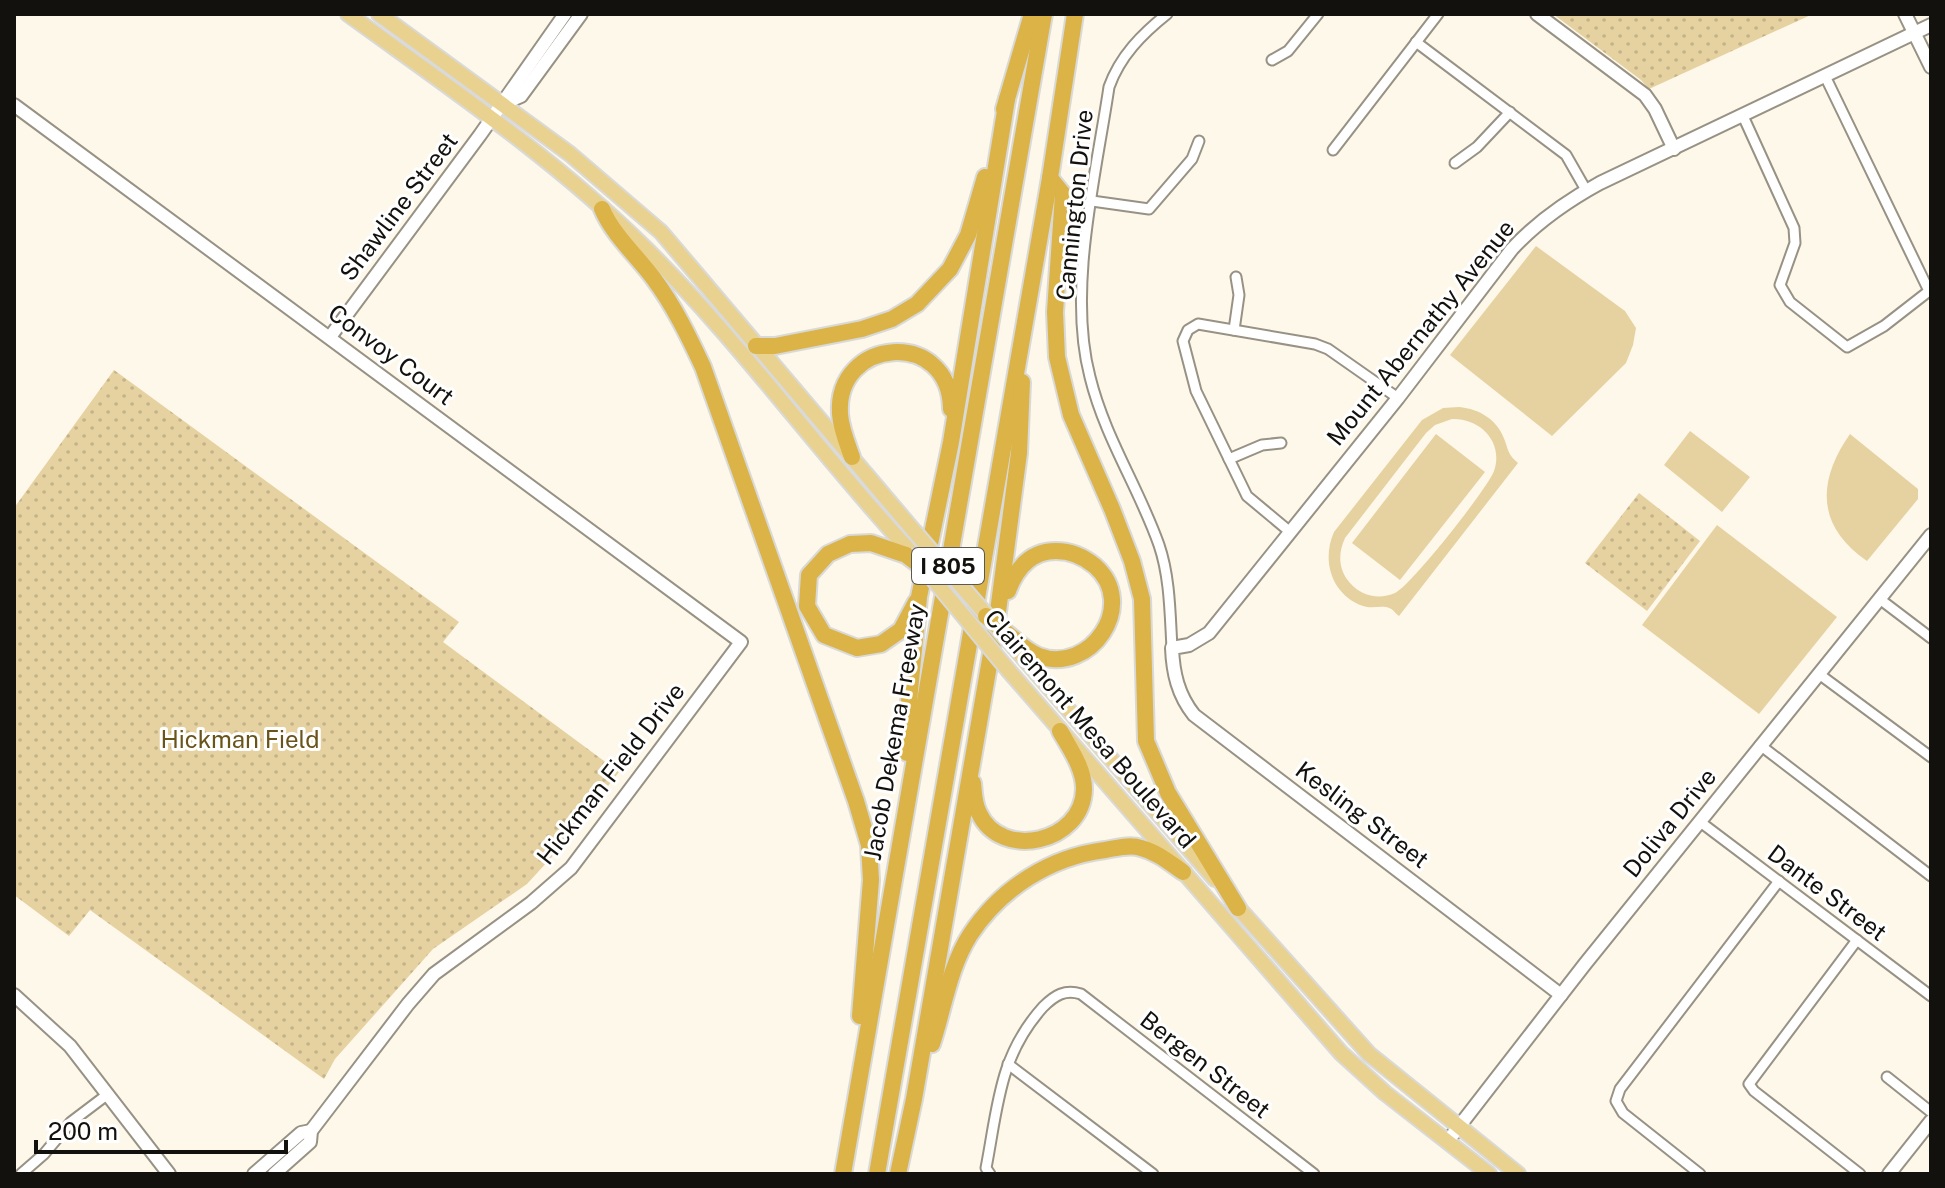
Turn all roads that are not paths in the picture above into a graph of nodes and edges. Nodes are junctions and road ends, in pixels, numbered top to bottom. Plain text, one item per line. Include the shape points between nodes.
1 (348, 14) edge
2 (379, 14) edge
3 (565, 14) edge
4 (581, 14) edge
5 (1032, 14) edge
6 (1044, 14) edge
7 (1075, 14) edge
8 (1167, 14) edge
9 (1318, 14) edge
10 (1438, 14) edge
11 (1537, 14) edge
12 (1905, 14) edge
13 (1931, 25) edge
14 (1915, 33) junction
15 (1416, 42) junction
16 (1272, 60) dead end
17 (1931, 67) edge
18 (1825, 76) junction
19 (1007, 99) junction
20 (503, 104) junction
21 (14, 105) edge
22 (1510, 112) junction
23 (1743, 116) junction
24 (492, 119) junction
25 (1199, 141) dead end
26 (1674, 149) junction
27 (1333, 150) dead end
28 (1455, 163) dead end
29 (1050, 178) junction
30 (1586, 190) junction
31 (1092, 201) junction
32 (602, 209) junction
33 (1236, 277) dead end
34 (1026, 311) junction
35 (1234, 330) junction
36 (330, 337) junction
37 (756, 346) junction
38 (1398, 398) junction
39 (951, 442) junction
40 (1281, 443) dead end
41 (852, 457) junction
42 (1229, 459) junction
43 (1289, 531) junction
44 (1931, 535) edge
45 (907, 552) junction
46 (927, 571) joint
47 (919, 597) junction
48 (1881, 600) junction
49 (992, 617) junction
50 (1931, 638) edge
51 (741, 642) joint
52 (1014, 644) junction
53 (1172, 648) junction
54 (1819, 674) junction
55 (1060, 731) junction
56 (975, 738) junction
57 (1760, 745) junction
58 (1931, 757) edge
59 (905, 814) junction
60 (1699, 821) junction
61 (1183, 872) junction
62 (1931, 876) edge
63 (1779, 881) junction
64 (1238, 908) junction
65 (1857, 940) junction
66 (14, 995) edge
67 (1561, 995) junction
68 (1931, 996) edge
69 (1008, 1064) junction
70 (1887, 1077) dead end
71 (108, 1094) junction
72 (914, 1099) junction
73 (1931, 1112) edge
74 (852, 1118) junction
75 (1931, 1121) edge
76 (1460, 1129) junction
77 (311, 1131) junction
78 (1447, 1142) junction
79 (989, 1173) edge
80 (21, 1174) edge
81 (169, 1174) edge
82 (254, 1174) edge
83 (274, 1174) edge
84 (843, 1174) edge
85 (877, 1174) edge
86 (898, 1174) edge
87 (1153, 1174) edge
88 (1314, 1174) edge
89 (1489, 1174) edge
90 (1518, 1174) edge
91 (1700, 1174) edge
92 (1860, 1174) edge
93 (1889, 1174) edge

1 - 24 main road
2 - 20 main road, Clairemont Mesa Boulevard
3 - 20 street, Shawline Street
4 - 20 street, Shawline Street via 521,96
5 - 19 highway
6 - 59 highway, Jacob Dekema Freeway / I 805
7 - 29 highway, I 805
8 - 31 street, Cannington Drive via 1115,69
9 - 16 street via 1288,51
10 - 15 street
11 - 26 street via 1645,95
12 - 14 street
13 - 14 street, Mount Abernathy Avenue
14 - 17 street
14 - 18 street, Mount Abernathy Avenue
15 - 22 street
15 - 27 street
18 - 23 street, Mount Abernathy Avenue
18 - 23 street via 1929,291 1847,347 1790,302 1780,285 1795,243 1794,228
19 - 37 highway via 968,235 950,269 917,304 862,329
19 - 39 highway
20 - 24 street, Shawline Street
20 - 37 main road, Clairemont Mesa Boulevard via 661,232
21 - 36 street, Convoy Court
22 - 28 street
22 - 30 street via 1566,155
23 - 26 street, Mount Abernathy Avenue
24 - 32 main road
24 - 36 street, Shawline Street
25 - 31 street via 1192,159 1149,209
26 - 30 street, Mount Abernathy Avenue
29 - 34 highway, I 805
29 - 64 highway via 1063,194 1057,357 1071,415 1112,509 1142,599 1146,741 1168,793
30 - 38 street, Mount Abernathy Avenue via 1512,249
31 - 53 street, Cannington Drive via 1082,270 1089,375 1104,425 1160,547
32 - 45 main road via 698,305
32 - 74 highway via 678,315 703,367 869,845 871,880
33 - 35 street
34 - 49 highway via 1019,453
34 - 85 highway, I 805
35 - 38 street via 1328,349
35 - 42 street via 1198,324 1183,341 1196,391
36 - 51 street, Convoy Court
37 - 41 main road, Clairemont Mesa Boulevard
38 - 43 street, Mount Abernathy Avenue
39 - 41 highway via 951,397 940,374 913,353 886,352 860,364 843,391 840,414
39 - 47 highway
40 - 42 street
41 - 49 main road, Clairemont Mesa Boulevard, bridge
42 - 43 street via 1247,496
43 - 53 street, Mount Abernathy Avenue via 1209,633
44 - 48 street, Doliva Drive
45 - 46 highway, bridge
45 - 47 highway via 871,543 850,544 828,554 809,575 807,606 824,635 857,648 881,644 901,630
46 - 55 main road, Clairemont Mesa Boulevard, bridge
47 - 59 highway
48 - 50 street
48 - 54 street, Doliva Drive
49 - 52 highway, bridge
49 - 52 highway via 1015,572 1029,558 1066,551 1082,556 1108,579 1113,611 1107,627 1083,652 1067,658 1040,657
49 - 56 highway
51 - 77 street, Hickman Field Drive via 571,868 434,974
52 - 64 main road, Clairemont Mesa Boulevard
53 - 67 street, Kesling Street via 1178,687 1194,715
54 - 57 street, Doliva Drive
54 - 58 street
55 - 56 highway via 1080,769 1082,800 1061,832 1037,840 999,834 979,814 973,783
55 - 61 main road, Clairemont Mesa Boulevard
56 - 72 highway
57 - 60 street, Doliva Drive
57 - 62 street
59 - 74 highway, Jacob Dekema Freeway / I 805
60 - 63 street, Dante Street
60 - 67 street, Doliva Drive
61 - 72 highway via 1153,852 1132,846 1049,864 1021,882 970,935 954,967
61 - 78 main road, Clairemont Mesa Boulevard via 1361,1074
63 - 65 street, Dante Street
63 - 91 street via 1616,1101 1623,1113
64 - 76 main road, Clairemont Mesa Boulevard via 1369,1054
65 - 68 street, Dante Street
65 - 92 street via 1749,1084
66 - 71 street via 70,1046
67 - 76 street, Doliva Drive
69 - 79 street
69 - 87 street
69 - 88 street, Bergen Street via 1025,1027 1049,1001 1070,990
70 - 73 street
71 - 80 street via 71,1122
71 - 81 street
72 - 86 highway
74 - 84 highway, Jacob Dekema Freeway / I 805
75 - 93 street
76 - 78 street, Doliva Drive
76 - 90 main road, Clairemont Mesa Boulevard
77 - 82 street, Hickman Field Drive via 301,1133
77 - 83 street, Hickman Field Drive via 310,1142
78 - 89 main road, Clairemont Mesa Boulevard

